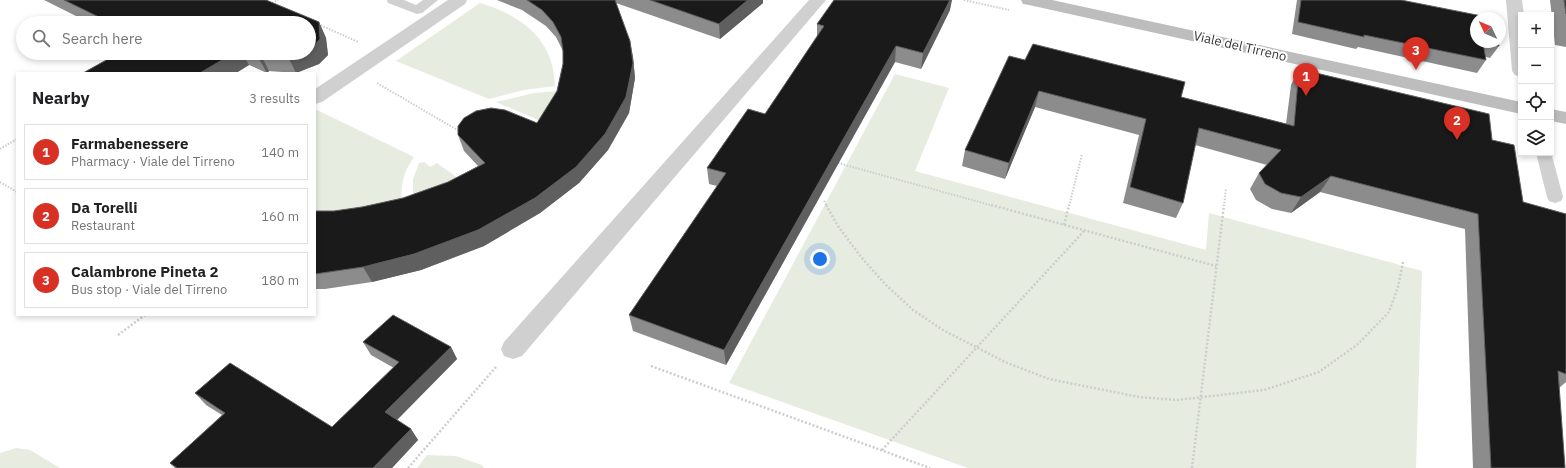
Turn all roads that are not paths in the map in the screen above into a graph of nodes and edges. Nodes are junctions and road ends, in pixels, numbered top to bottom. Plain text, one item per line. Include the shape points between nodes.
1 (393, 0) edge
2 (432, 0) edge
3 (459, 0) edge
4 (818, 0) edge
5 (1029, 0) edge
6 (1514, 0) edge
7 (1519, 48) edge
8 (316, 97) edge
9 (1518, 107) edge
10 (1554, 116) edge
11 (1566, 118) edge
12 (1545, 156) edge
13 (1555, 197) dead end
14 (513, 349) road end

1 - 2 lane via 417,10
3 - 8 street
4 - 14 street
5 - 9 main road, Viale del Tirreno
6 - 7 street
10 - 11 main road
12 - 13 lane

